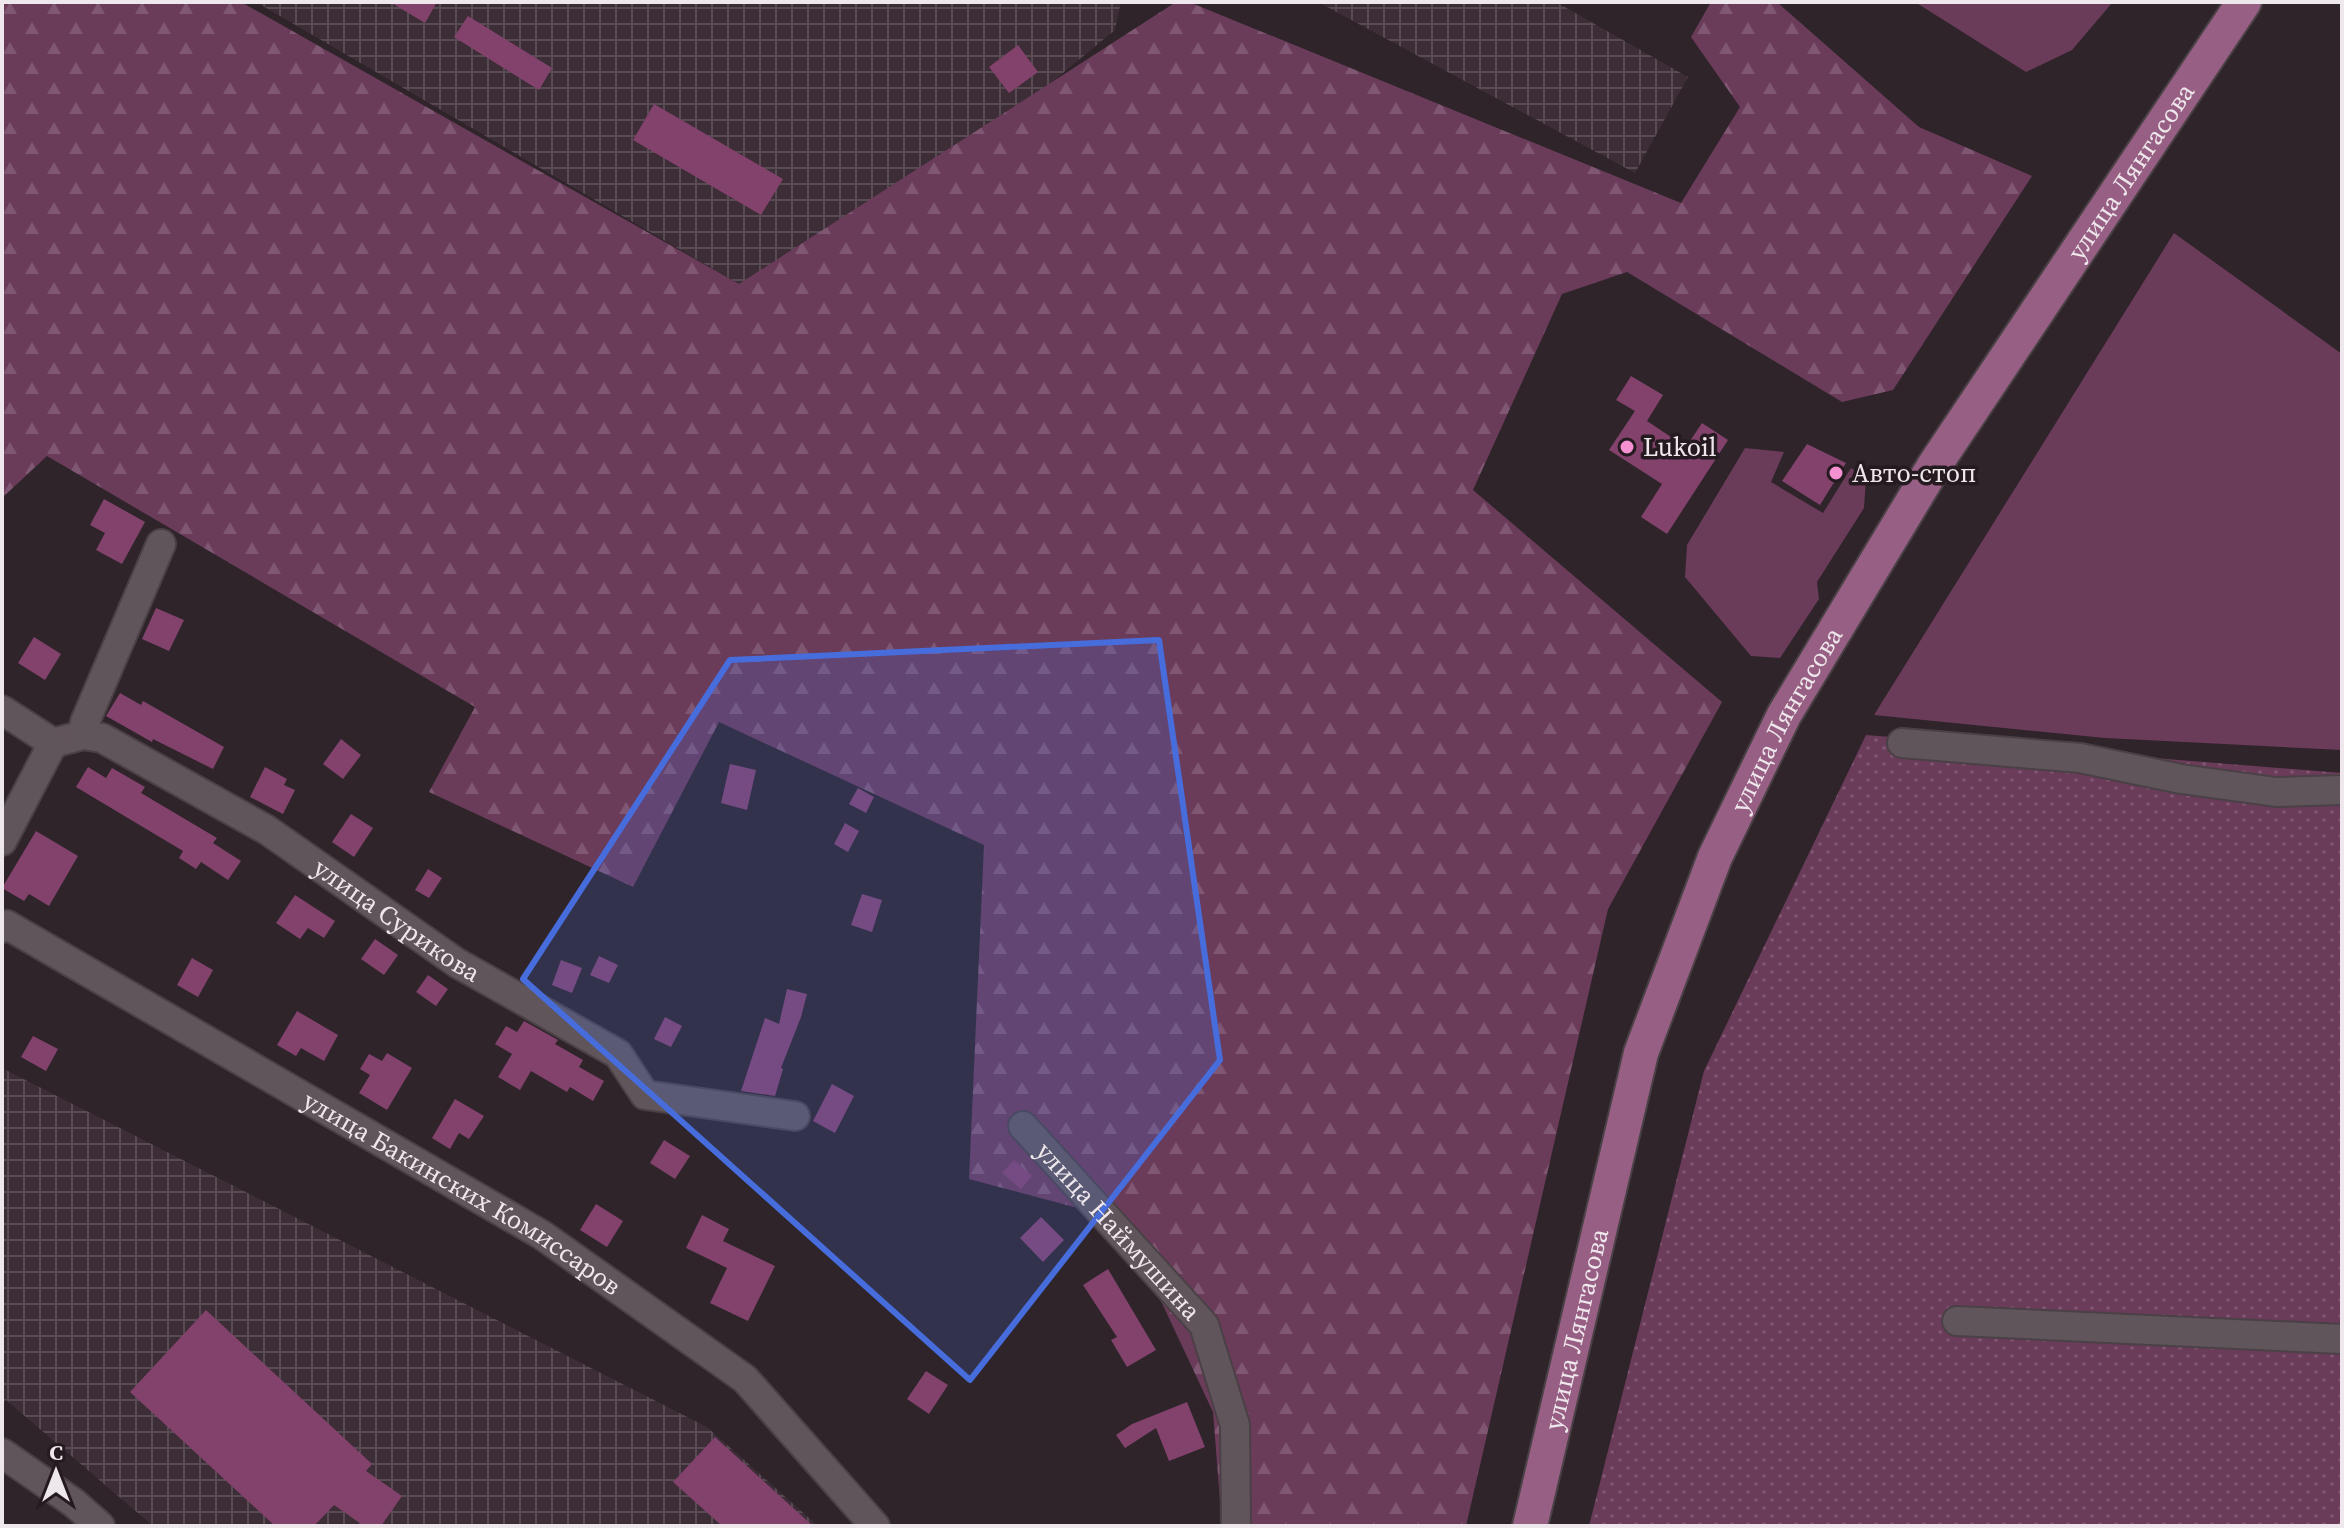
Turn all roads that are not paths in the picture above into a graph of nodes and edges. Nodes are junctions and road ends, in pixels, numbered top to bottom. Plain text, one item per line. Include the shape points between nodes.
1 (2244, 2) edge
2 (161, 544) dead end
3 (2, 710) edge
4 (83, 735) junction
5 (53, 743) junction
6 (1902, 743) dead end
7 (2342, 790) edge
8 (2, 841) edge
9 (4, 925) edge
10 (795, 1116) dead end
11 (1023, 1126) dead end
12 (1957, 1321) dead end
13 (2342, 1339) edge
14 (2, 1453) edge
15 (100, 1526) edge
16 (875, 1526) edge
17 (1236, 1526) edge
18 (1530, 1526) edge

1 - 18 main road, улица Лянгасова via 1934,466 1784,715 1715,857 1641,1053
2 - 4 street
3 - 5 street
4 - 5 street
4 - 10 street, улица Сурикова via 102,738 267,830 457,963 618,1054 645,1095
5 - 8 street
6 - 7 street via 2080,758 2276,792
9 - 16 street, улица Бакинских Комиссаров via 542,1235 745,1379
11 - 17 street, улица Наймушина via 1204,1325 1235,1425
12 - 13 street
14 - 15 street

